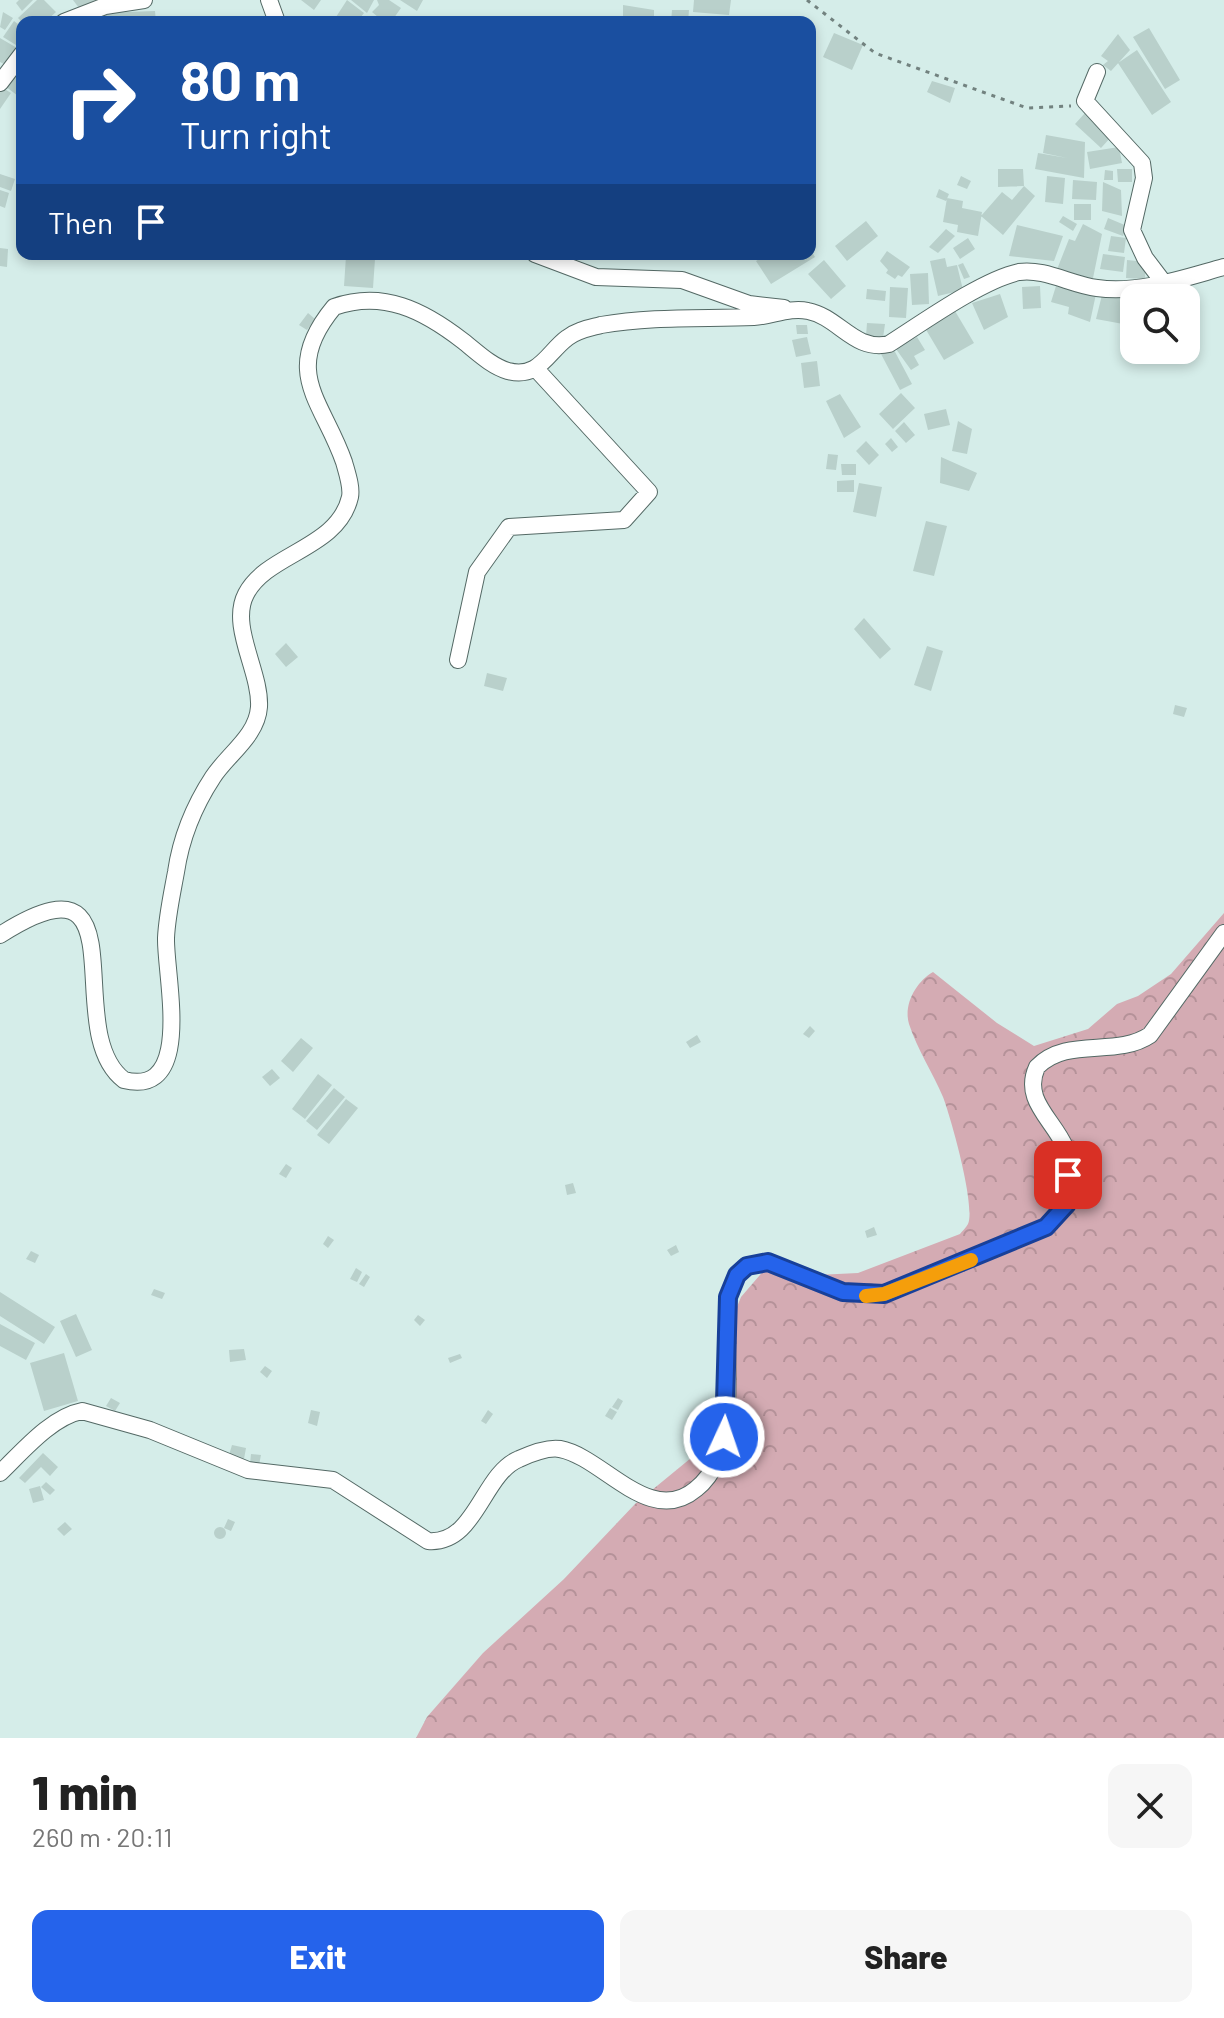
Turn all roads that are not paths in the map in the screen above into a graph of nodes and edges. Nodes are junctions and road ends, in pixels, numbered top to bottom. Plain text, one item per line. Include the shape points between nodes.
1 (144, 0) edge
2 (79, 16) edge
3 (16, 62) edge
4 (1097, 72) dead end
5 (0, 83) edge
6 (551, 260) edge
7 (1224, 267) edge
8 (1164, 283) junction
9 (792, 310) junction
10 (537, 370) junction
11 (458, 660) dead end
12 (1224, 933) edge
13 (0, 935) edge
14 (0, 1473) edge

1 - 2 street
3 - 5 street
4 - 8 street via 1085,101 1142,163 1144,178 1132,230
6 - 9 street via 596,277 682,280 749,304
7 - 8 street
8 - 9 street via 1098,289 1037,272 1015,273 880,346 852,338 820,314
9 - 10 street via 756,317 603,325 569,336
10 - 11 street via 649,492 624,520 509,527 477,572
10 - 13 street via 499,368 450,331 382,299 358,299 334,307 326,317 311,350 310,395 341,455 351,493 333,528 260,578 240,607 259,706 247,737 200,798 176,867 166,937 170,1045 160,1074 150,1081 124,1080 107,1060 94,1022 92,944 85,921 57,907
12 - 14 street via 1150,1035 1134,1043 1061,1051 1037,1067 1035,1099 1067,1155 1067,1204 1046,1227 884,1294 843,1292 768,1262 747,1266 737,1275 728,1297 724,1437 712,1471 690,1494 676,1500 646,1497 568,1452 549,1449 511,1463 472,1516 450,1536 428,1541 333,1480 248,1470 150,1430 82,1411 50,1428

